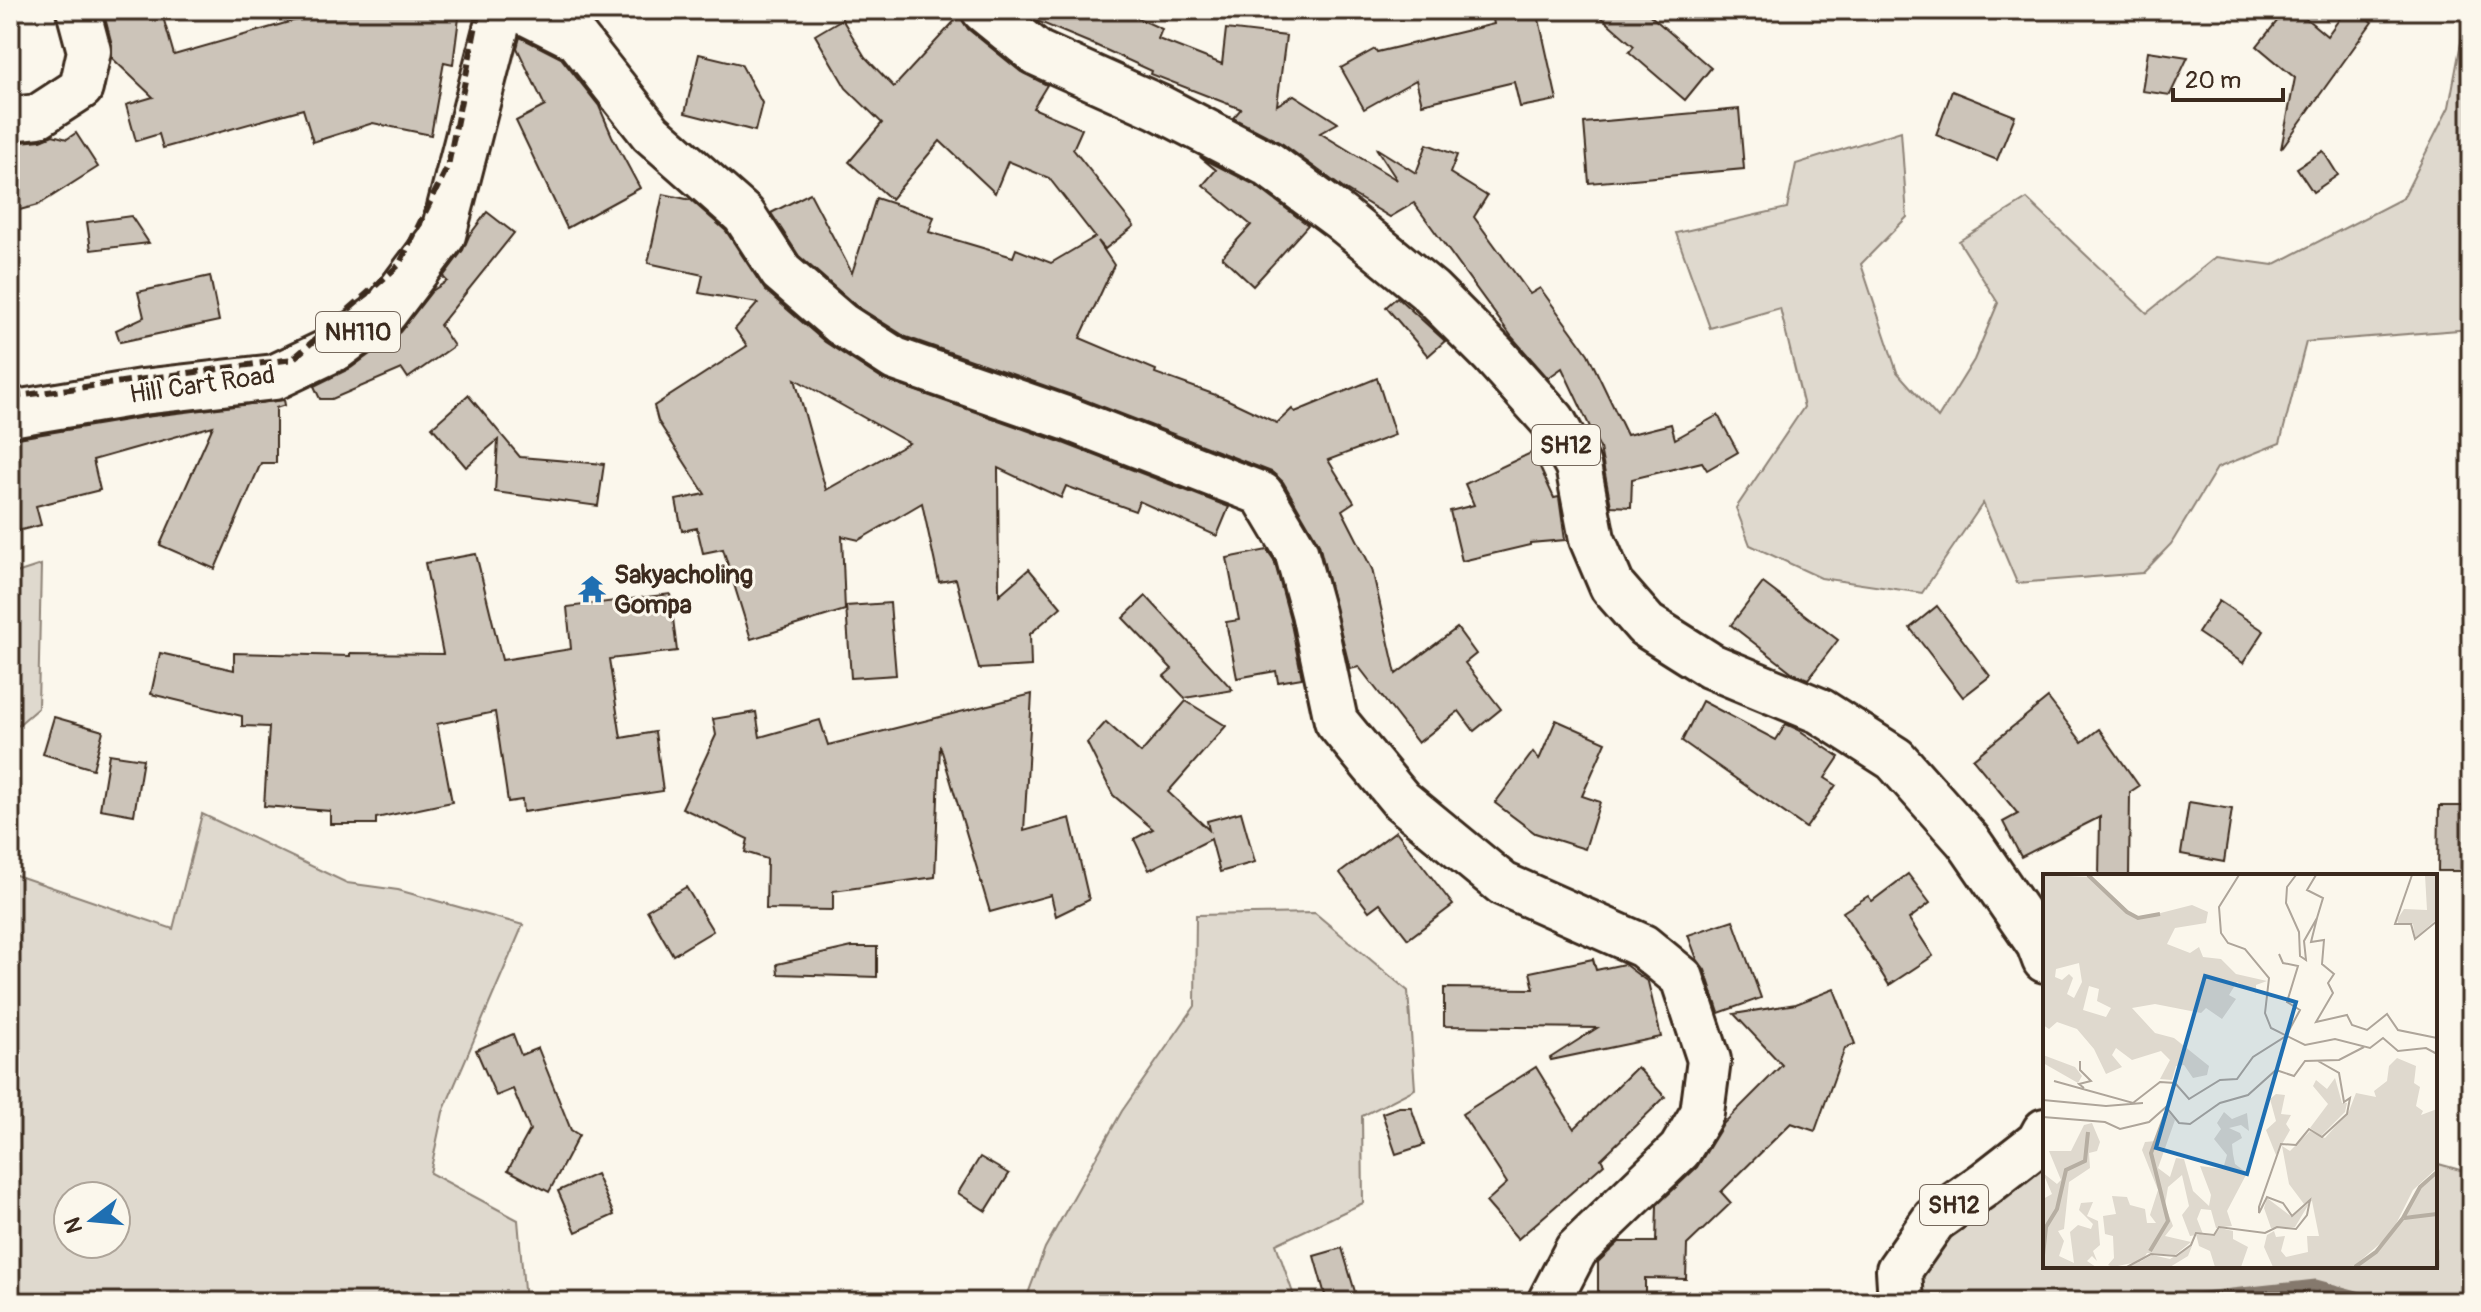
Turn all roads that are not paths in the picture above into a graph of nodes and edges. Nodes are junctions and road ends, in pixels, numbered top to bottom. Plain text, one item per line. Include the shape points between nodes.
1 (78, 10) edge
2 (501, 10) edge
3 (519, 10) edge
4 (984, 10) edge
5 (10, 119) edge
6 (10, 414) edge
7 (2043, 955) edge
8 (2043, 1135) edge
9 (1549, 1302) edge
10 (1901, 1302) edge

1 - 5 street via 89,51 81,88 38,116
2 - 6 main road, Hill Cart Road / NH110 via 443,235 385,312 336,348 275,377
3 - 9 street via 577,39 651,133 744,215 781,272 841,324 895,359 1262,494 1296,551 1336,721 1401,800 1503,884 1643,946 1682,978 1709,1060 1702,1113 1680,1150 1576,1250
4 - 7 main road, SH12 via 1037,53 1268,164 1430,291 1553,421 1578,466 1592,539 1612,586 1646,625 1711,666 1820,711 1895,759 1968,841
8 - 10 main road, SH12 via 1934,1220 1899,1270

